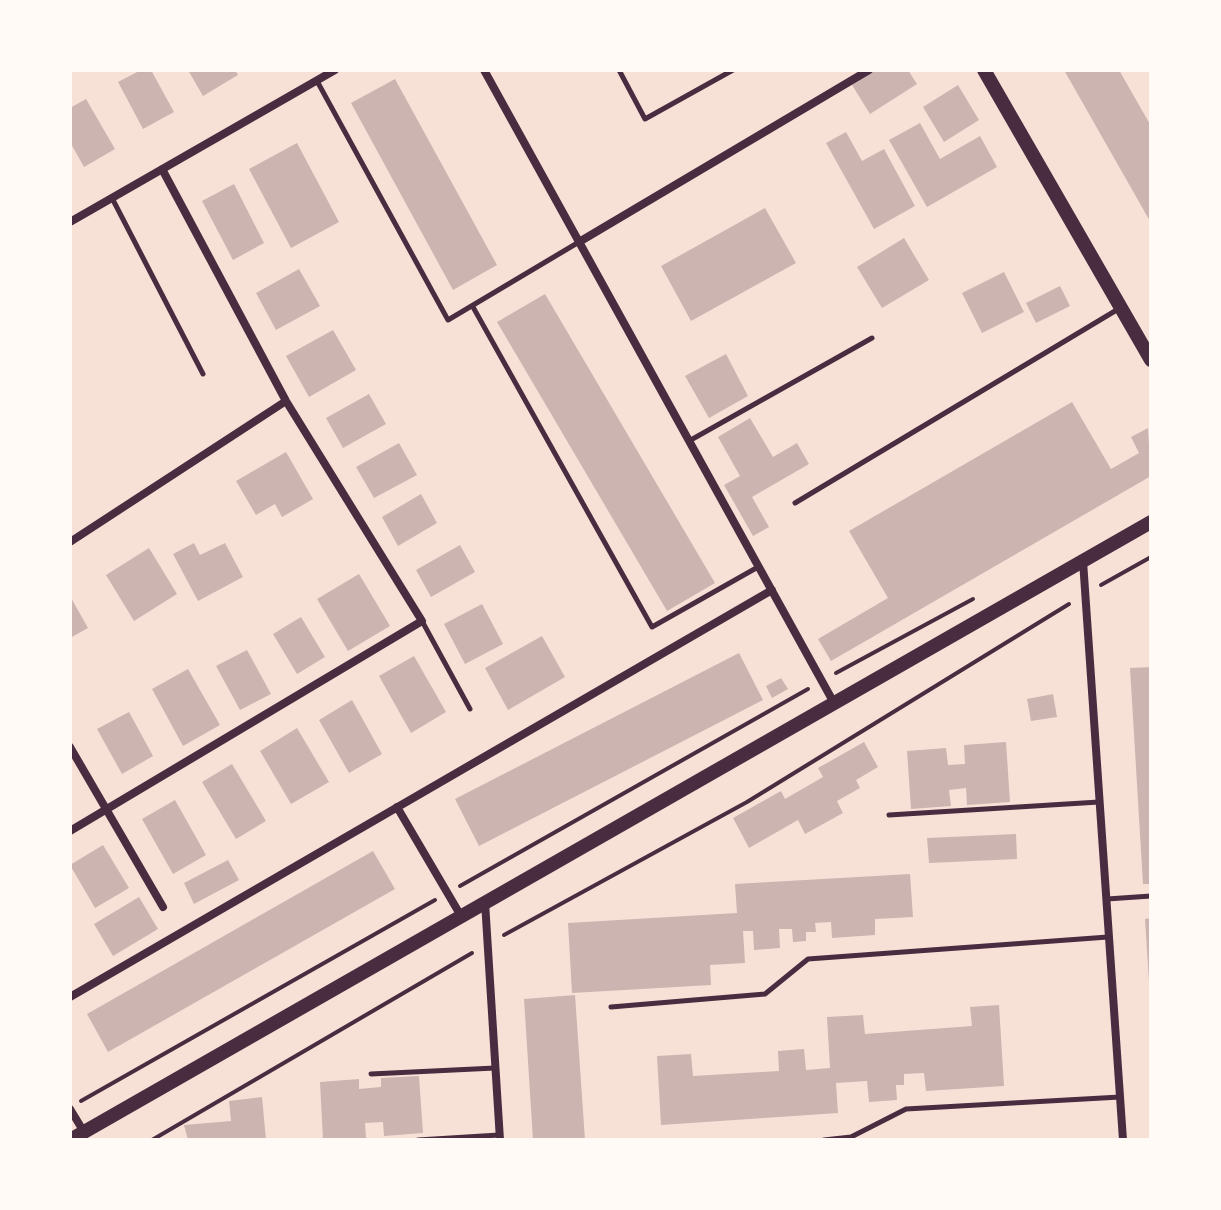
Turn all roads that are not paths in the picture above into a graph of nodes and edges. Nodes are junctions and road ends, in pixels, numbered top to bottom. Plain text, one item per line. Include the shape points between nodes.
1 (335, 70) edge
2 (484, 70) edge
3 (619, 70) edge
4 (733, 70) edge
5 (869, 70) edge
6 (984, 70) edge
7 (317, 81) junction
8 (162, 169) junction
9 (112, 198) junction
10 (70, 222) edge
11 (579, 242) junction
12 (473, 307) junction
13 (1121, 308) junction
14 (872, 338) dead end
15 (1151, 360) edge
16 (203, 374) dead end
17 (286, 401) junction
18 (689, 441) junction
19 (795, 503) dead end
20 (1151, 522) edge
21 (70, 542) edge
22 (1083, 561) junction
23 (759, 567) junction
24 (772, 590) junction
25 (422, 621) junction
26 (834, 703) junction
27 (470, 709) dead end
28 (70, 747) edge
29 (1100, 802) junction
30 (397, 807) junction
31 (107, 810) junction
32 (889, 815) dead end
33 (70, 831) edge
34 (1151, 896) edge
35 (1107, 899) junction
36 (485, 902) junction
37 (163, 907) dead end
38 (461, 916) junction
39 (1109, 936) junction
40 (70, 997) edge
41 (611, 1007) dead end
42 (495, 1068) junction
43 (371, 1074) dead end
44 (1120, 1097) junction
45 (70, 1109) edge
46 (84, 1132) junction
47 (500, 1138) edge
48 (70, 1140) edge
49 (418, 1140) edge
50 (824, 1140) edge
51 (1123, 1140) edge

1 - 7 street
2 - 11 street
3 - 4 lane via 645,119
5 - 11 street
6 - 13 street
7 - 8 street
7 - 12 lane via 448,320
8 - 9 street
8 - 17 street
9 - 10 street
9 - 16 lane
11 - 12 lane
11 - 18 street
12 - 23 lane via 652,627
13 - 15 street
13 - 19 lane
14 - 18 lane
17 - 21 street
17 - 25 street
18 - 23 street
20 - 22 street
22 - 26 street
22 - 29 street
23 - 24 street
24 - 26 street
24 - 30 street
25 - 27 lane
25 - 31 street
26 - 36 street
28 - 31 street
29 - 32 lane
29 - 35 street
30 - 38 street
30 - 40 street
31 - 33 street
31 - 37 street
34 - 35 lane
35 - 39 street
36 - 38 street
36 - 42 street
38 - 46 street
39 - 41 lane via 808,959 765,994
39 - 44 street
42 - 43 lane
42 - 47 street
44 - 50 lane via 906,1109 851,1137
44 - 51 street
45 - 46 street
46 - 48 street
47 - 49 lane

